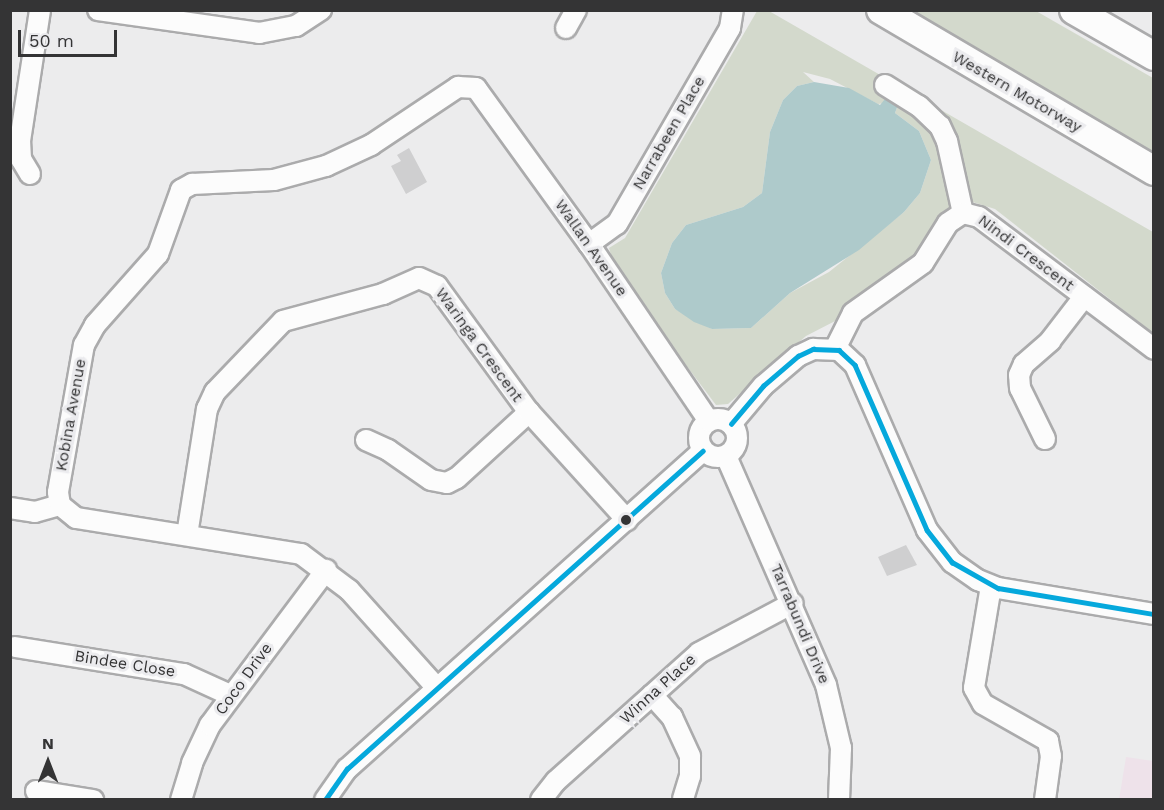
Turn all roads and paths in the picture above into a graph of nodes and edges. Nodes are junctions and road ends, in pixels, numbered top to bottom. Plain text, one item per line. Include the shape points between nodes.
1 (40, 10) edge
2 (98, 10) edge
3 (321, 10) edge
4 (733, 10) edge
5 (881, 10) edge
6 (1074, 10) edge
7 (187, 16) edge
8 (1154, 56) edge
9 (465, 85) joint
10 (885, 85) dead end
11 (21, 169) edge
12 (1154, 171) edge
13 (963, 213) junction
14 (589, 244) junction
15 (1084, 297) junction
16 (835, 349) junction
17 (1154, 349) edge
18 (529, 412) junction
19 (709, 421) junction
20 (731, 424) junction
21 (1045, 438) dead end
22 (366, 440) dead end
23 (703, 451) junction
24 (726, 456) junction
25 (60, 505) junction
26 (10, 508) edge
27 (627, 520) junction
28 (187, 535) junction
29 (326, 570) junction
30 (991, 586) junction
31 (793, 603) junction
32 (1154, 614) edge
33 (15, 647) dead end
34 (437, 688) junction
35 (230, 695) junction
36 (652, 695) junction
37 (36, 791) dead end
38 (683, 799) edge
39 (93, 800) edge
40 (181, 800) edge
41 (325, 800) edge
42 (541, 800) edge
43 (839, 800) edge
44 (1045, 800) edge

1 - 11 street via 20,141
2 - 7 street
3 - 7 street via 296,26 268,33
4 - 14 street, Narrabeen Place via 730,28 616,224
5 - 12 highway, Western Motorway
6 - 8 highway
9 - 14 street, Wallan Avenue via 482,93
9 - 25 street, Kobina Avenue via 371,145 326,166 274,180 192,184 181,190 158,254 95,326 84,345 58,492
10 - 13 street via 919,106 940,126
13 - 15 street, Nindi Crescent via 979,217
13 - 16 street, Nindi Crescent via 948,223 922,263 854,313
14 - 19 street, Wallan Avenue
15 - 17 street, Nindi Crescent
15 - 21 street via 1020,372 1020,388
16 - 20 street via 813,349 798,356 763,386
16 - 30 street via 857,368 931,537 960,568
18 - 22 street via 458,478 447,483 431,480 388,450
18 - 27 street, Waringa Crescent
18 - 28 street, Waringa Crescent via 429,280 413,279 383,294 287,319 210,399
19 - 20 street via 721,419
19 - 23 street via 698,435
20 - 24 street via 737,441
23 - 24 street via 714,458
23 - 27 street
24 - 31 street, Tarrabundi Drive
25 - 26 street via 35,512
25 - 28 street via 76,518
27 - 34 street
28 - 29 street via 290,551
29 - 34 street via 349,590
29 - 35 street, Coco Drive
30 - 32 street
30 - 44 street via 974,687 983,704 1048,741 1051,756
31 - 36 street, Winna Place via 706,648
31 - 43 street, Tarrabundi Drive via 835,716 841,759
33 - 35 street, Bindee Close via 184,674
34 - 41 street via 347,769
35 - 40 street, Coco Drive via 197,750
36 - 38 street via 672,717 690,756 690,776
36 - 42 street, Winna Place via 555,781
37 - 39 street

